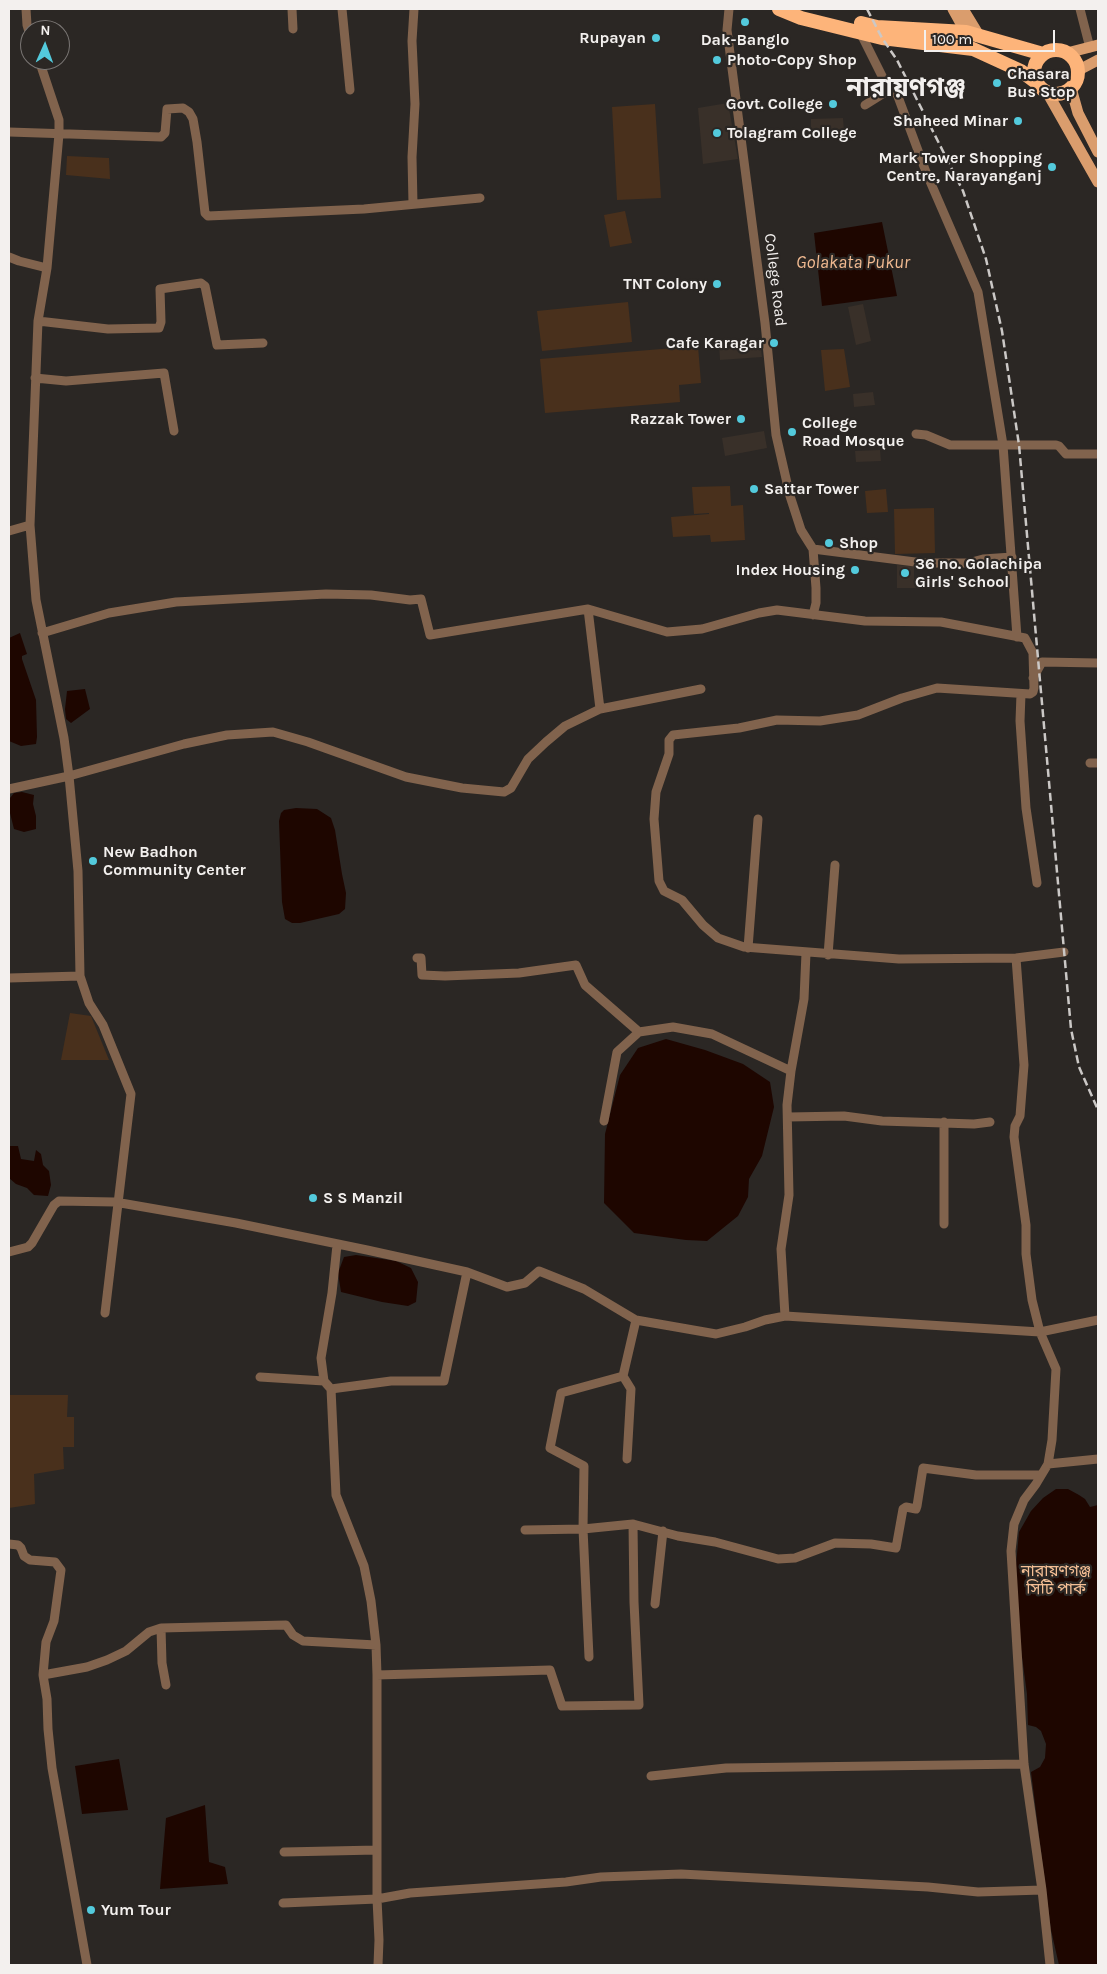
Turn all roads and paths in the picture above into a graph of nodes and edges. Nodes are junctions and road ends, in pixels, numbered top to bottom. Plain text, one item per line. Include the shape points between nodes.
1 (292, 9) edge
2 (342, 9) edge
3 (414, 9) edge
4 (729, 9) edge
5 (779, 9) edge
6 (799, 9) edge
7 (953, 9) edge
8 (963, 9) edge
9 (1080, 9) edge
10 (292, 29) dead end
11 (860, 32) junction
12 (966, 32) junction
13 (976, 43) junction
14 (1094, 47) edge
15 (1067, 53) junction
16 (1043, 54) junction
17 (1098, 60) edge
18 (42, 70) edge
19 (1078, 71) junction
20 (1042, 87) junction
21 (1071, 88) junction
22 (350, 90) dead end
23 (889, 90) junction
24 (865, 105) dead end
25 (9, 132) edge
26 (59, 134) junction
27 (1098, 152) edge
28 (1098, 182) edge
29 (480, 198) dead end
30 (413, 204) junction
31 (9, 256) edge
32 (47, 268) junction
33 (38, 321) junction
34 (262, 343) dead end
35 (35, 378) junction
36 (174, 431) dead end
37 (916, 434) dead end
38 (1004, 445) junction
39 (1098, 454) edge
40 (30, 525) junction
41 (9, 531) edge
42 (813, 549) junction
43 (1012, 557) junction
44 (588, 609) junction
45 (813, 615) junction
46 (42, 633) junction
47 (1017, 637) junction
48 (1098, 663) edge
49 (1033, 678) junction
50 (701, 689) dead end
51 (1021, 694) junction
52 (600, 709) junction
53 (69, 776) junction
54 (9, 789) edge
55 (758, 819) dead end
56 (835, 865) dead end
57 (1036, 883) dead end
58 (748, 948) junction
59 (1064, 952) dead end
60 (806, 953) junction
61 (828, 955) junction
62 (416, 958) dead end
63 (1016, 958) junction
64 (80, 976) junction
65 (9, 978) edge
66 (639, 1032) junction
67 (791, 1071) junction
68 (788, 1117) junction
69 (604, 1121) dead end
70 (944, 1122) junction
71 (990, 1122) dead end
72 (119, 1202) junction
73 (944, 1224) dead end
74 (337, 1244) junction
75 (9, 1252) edge
76 (467, 1272) junction
77 (105, 1313) dead end
78 (784, 1316) junction
79 (636, 1320) junction
80 (1098, 1320) edge
81 (1040, 1332) junction
82 (623, 1376) junction
83 (260, 1377) dead end
84 (324, 1381) junction
85 (331, 1389) junction
86 (627, 1459) dead end
87 (1098, 1459) edge
88 (1048, 1464) junction
89 (1041, 1474) junction
90 (633, 1524) junction
91 (583, 1529) junction
92 (525, 1530) dead end
93 (663, 1530) junction
94 (9, 1544) edge
95 (655, 1604) dead end
96 (161, 1628) junction
97 (376, 1645) junction
98 (589, 1657) dead end
99 (42, 1675) junction
100 (377, 1675) junction
101 (166, 1685) dead end
102 (1024, 1764) junction
103 (651, 1776) dead end
104 (377, 1850) junction
105 (284, 1852) dead end
106 (1042, 1890) junction
107 (377, 1899) junction
108 (284, 1903) dead end
109 (87, 1965) edge
110 (378, 1965) edge
111 (1050, 1965) edge

1 - 10 street
2 - 22 street
3 - 30 street
4 - 42 street, College Road via 727,30 765,323 776,435 801,530
5 - 11 highway via 801,18
6 - 12 highway via 877,27
7 - 12 main road
8 - 13 main road
9 - 14 street
11 - 13 highway via 882,38
11 - 23 street
12 - 13 highway
13 - 16 highway
13 - 20 highway
14 - 15 main road
15 - 16 highway via 1055,50
15 - 19 highway
16 - 20 highway via 1035,64 1034,77
17 - 19 main road
18 - 26 street via 59,120
19 - 21 highway
20 - 21 highway via 1056,94
20 - 28 main road
21 - 27 main road via 1078,113
23 - 24 street
23 - 38 street via 897,94 926,172 978,292
25 - 26 street
26 - 30 street via 161,138 165,133 165,111 182,108 193,119 205,213 208,216
26 - 32 street
29 - 30 street
31 - 32 street
32 - 33 street
33 - 34 street via 108,329 158,328 161,322 160,289 201,283 205,286 217,345
33 - 35 street
35 - 36 street via 66,381 164,373
35 - 40 street
37 - 38 street via 950,446
38 - 39 street via 1056,445 1066,454
38 - 43 street
40 - 41 street
40 - 46 street
42 - 43 street via 923,563 968,563
42 - 45 street via 816,588
43 - 47 street
44 - 45 street via 667,632 702,630 777,610
44 - 46 street via 430,634 421,599 326,594 176,602 109,613
44 - 52 street
45 - 47 street via 865,622 940,622
46 - 53 street
47 - 49 street via 1024,638 1033,653
48 - 49 street via 1042,662
49 - 51 street via 1033,692
50 - 52 street
51 - 57 street via 1026,808
51 - 58 street via 937,688 858,716 820,721 777,720 739,728 672,735 656,792 654,819 659,881 664,891 682,900 718,938
52 - 53 street via 565,726 546,742 528,759 511,788 504,792 406,777 273,732 227,735 184,744
53 - 54 street
53 - 64 street via 78,870
55 - 58 street
56 - 61 street
58 - 60 street
59 - 63 street
60 - 61 street
60 - 67 street via 804,998
61 - 63 street via 899,960
62 - 66 street via 420,958 422,975 519,973 576,965 584,985
63 - 81 street via 1024,1065 1020,1116 1014,1137 1032,1300
64 - 65 street
64 - 72 street via 131,1094
66 - 67 street via 673,1027 712,1034
66 - 69 street via 618,1052
67 - 68 street
68 - 70 street via 844,1116 882,1121
68 - 78 street via 789,1195 781,1249
70 - 71 street
70 - 73 street
72 - 74 street
72 - 75 street via 59,1201 32,1243
72 - 77 street
74 - 76 street
74 - 84 street via 321,1358
76 - 79 street via 507,1287 525,1283 539,1271 584,1289
76 - 85 street via 444,1381 391,1381
78 - 79 street via 716,1334
78 - 81 street
79 - 82 street
80 - 81 street
81 - 88 street via 1056,1369
82 - 86 street via 631,1389
82 - 91 street via 561,1393 550,1448 584,1466
83 - 84 street
84 - 85 street
85 - 97 street via 336,1495 364,1566
87 - 88 street
88 - 89 street
89 - 93 street via 976,1475 923,1468 916,1509 903,1509 896,1548 835,1543 795,1558 778,1559
89 - 102 street via 1024,1500 1014,1524 1011,1551
90 - 91 street
90 - 93 street
90 - 100 street via 638,1705 562,1706 550,1670
91 - 92 street
91 - 98 street
93 - 95 street
94 - 99 street via 18,1545 30,1560 55,1562 62,1570
96 - 97 street via 286,1624 293,1635 303,1641
96 - 99 street via 149,1632 126,1651 107,1660
96 - 101 street
97 - 100 street
99 - 109 street via 52,1768
100 - 104 street
102 - 103 street via 726,1768
102 - 106 street
104 - 105 street
104 - 107 street
106 - 107 street via 978,1892 682,1874 601,1877 410,1893
106 - 111 street
107 - 108 street
107 - 110 street

